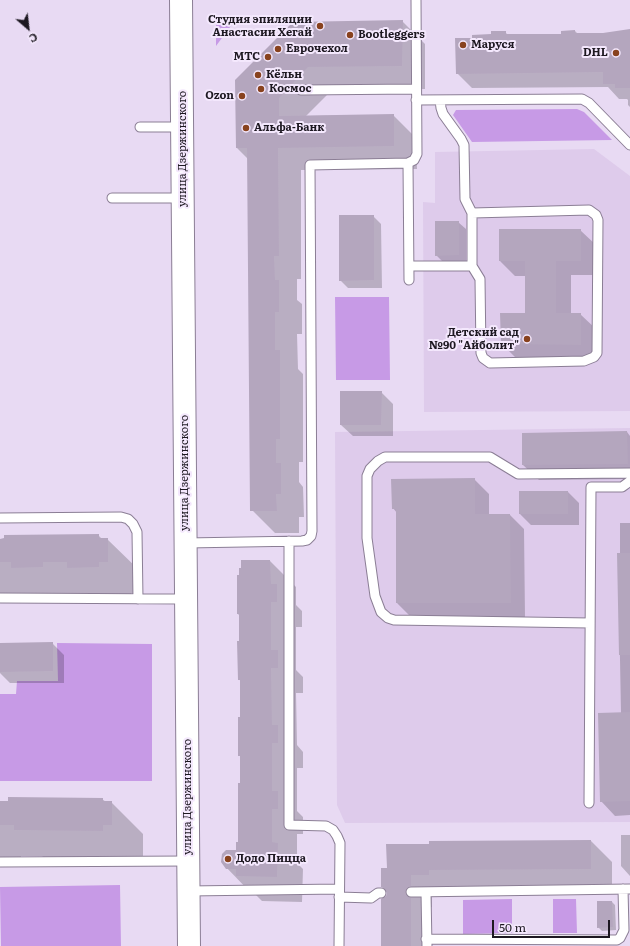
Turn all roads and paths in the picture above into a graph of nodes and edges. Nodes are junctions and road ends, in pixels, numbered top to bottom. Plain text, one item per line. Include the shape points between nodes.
1 (181, 0) edge
2 (416, 0) edge
3 (416, 89) junction
4 (301, 90) dead end
5 (416, 100) junction
6 (440, 100) junction
7 (182, 127) junction
8 (140, 128) dead end
9 (630, 145) edge
10 (408, 163) junction
11 (112, 198) dead end
12 (183, 198) junction
13 (472, 213) junction
14 (409, 266) junction
15 (472, 266) junction
16 (409, 280) dead end
17 (630, 473) edge
18 (630, 481) edge
19 (0, 518) edge
20 (289, 541) junction
21 (186, 543) junction
22 (0, 598) edge
23 (138, 599) junction
24 (186, 599) junction
25 (590, 623) junction
26 (589, 803) dead end
27 (188, 861) junction
28 (0, 862) edge
29 (627, 889) edge
30 (188, 891) junction
31 (411, 892) dead end
32 (426, 892) junction
33 (339, 893) junction
34 (381, 893) dead end
35 (426, 943) edge
36 (189, 946) edge
37 (339, 946) edge

1 - 7 street, улица Дзержинского
2 - 3 lane
3 - 4 lane
3 - 5 lane
5 - 6 lane
5 - 10 lane via 417,154 414,160
6 - 9 lane via 582,99
6 - 13 lane via 443,114 464,145 465,199
7 - 8 lane
7 - 12 street, улица Дзержинского
10 - 14 lane
10 - 20 lane via 310,165 312,531 307,540
11 - 12 lane
12 - 21 street, улица Дзержинского
13 - 15 lane
13 - 15 lane via 589,210 596,215 597,353 590,360 584,361 485,361 481,353 480,279
14 - 15 lane
14 - 16 lane
17 - 25 lane via 518,474 490,457 385,457 370,469 367,476 367,538 375,596 381,612 388,618
18 - 25 lane via 622,487 591,487
19 - 23 lane via 121,517 128,520 137,532
20 - 21 lane
20 - 33 lane via 289,825 326,826 333,830 340,843
21 - 24 street, улица Дзержинского
22 - 23 lane
23 - 24 lane
24 - 27 street, улица Дзержинского
25 - 26 lane
27 - 28 lane
27 - 30 street, улица Дзержинского
29 - 32 lane
29 - 35 lane via 624,930 617,940
30 - 33 lane
30 - 36 street, улица Дзержинского
31 - 32 lane
32 - 35 lane
33 - 34 lane via 371,898
33 - 37 lane

